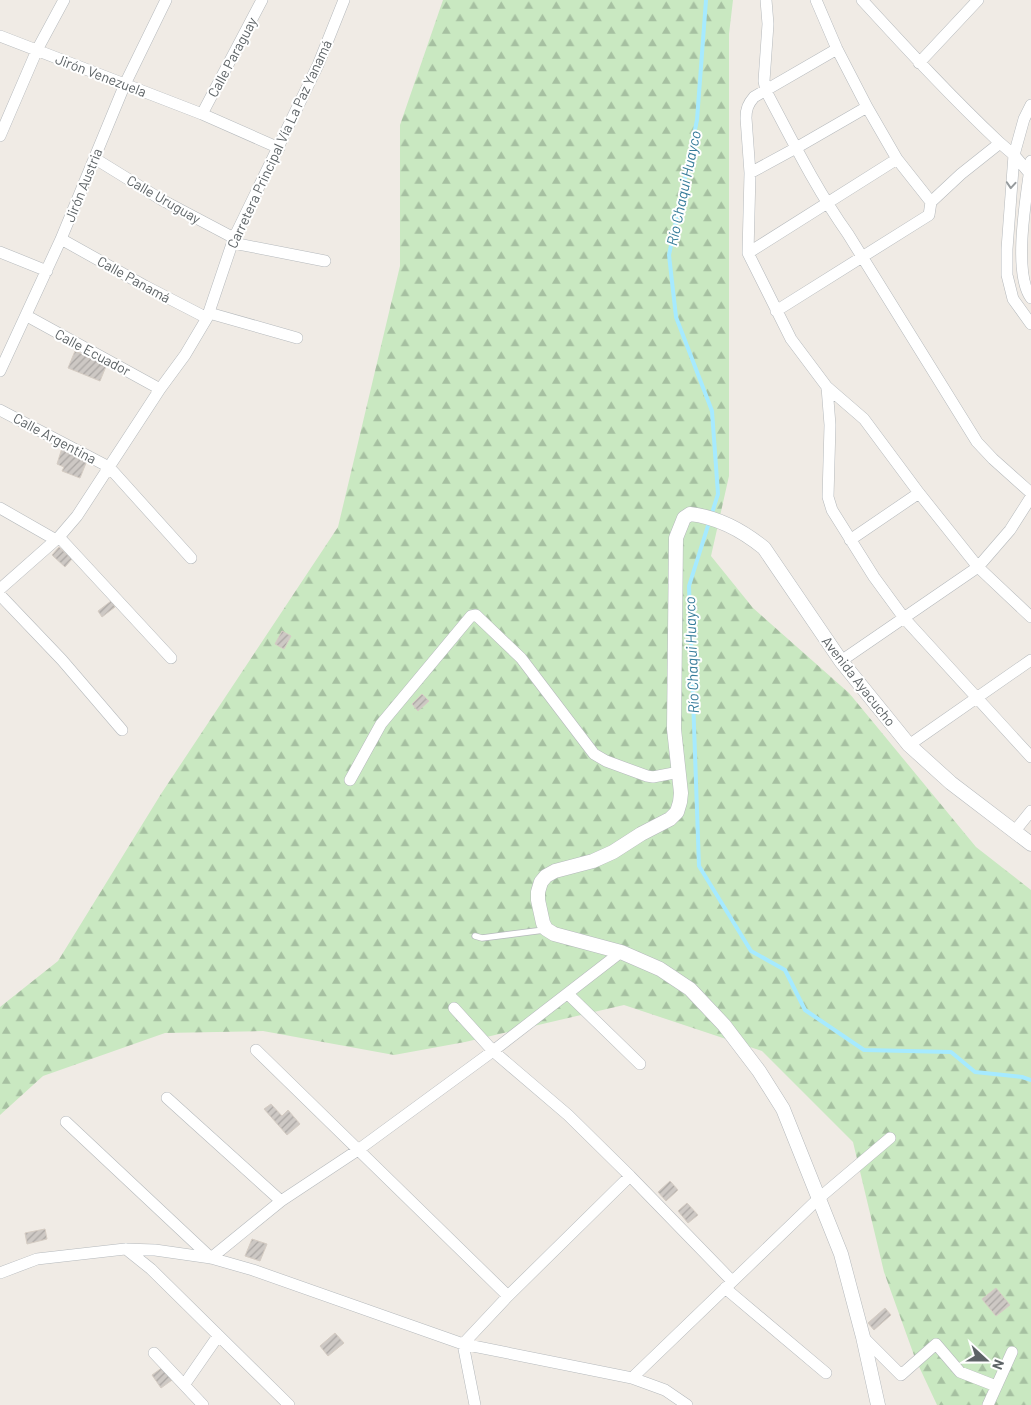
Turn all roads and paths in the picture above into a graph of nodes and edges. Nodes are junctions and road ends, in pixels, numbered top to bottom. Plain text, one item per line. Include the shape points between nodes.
1 (64, 0) edge
2 (166, 0) edge
3 (262, 0) edge
4 (344, 0) edge
5 (766, 0) edge
6 (816, 0) edge
7 (862, 0) edge
8 (978, 0) edge
9 (0, 36) edge
10 (837, 49) junction
11 (37, 50) junction
12 (919, 63) junction
13 (125, 84) junction
14 (766, 91) junction
15 (1031, 105) edge
16 (867, 106) junction
17 (202, 114) junction
18 (0, 136) edge
19 (1000, 143) junction
20 (279, 148) junction
21 (796, 148) junction
22 (1014, 155) junction
23 (94, 158) junction
24 (898, 159) junction
25 (1031, 170) edge
26 (750, 173) junction
27 (931, 202) junction
28 (826, 204) junction
29 (61, 239) junction
30 (233, 240) junction
31 (0, 252) edge
32 (748, 253) junction
33 (862, 258) junction
34 (325, 261) dead end
35 (47, 272) junction
36 (1031, 298) edge
37 (776, 311) junction
38 (27, 316) junction
39 (208, 316) junction
40 (1031, 324) edge
41 (297, 338) dead end
42 (0, 371) edge
43 (827, 387) junction
44 (160, 389) junction
45 (0, 410) edge
46 (109, 467) junction
47 (919, 493) junction
48 (1031, 495) edge
49 (0, 508) edge
50 (58, 538) junction
51 (850, 540) junction
52 (192, 558) dead end
53 (978, 567) junction
54 (0, 589) edge
55 (0, 595) edge
56 (1031, 617) edge
57 (904, 618) junction
58 (171, 658) dead end
59 (1031, 660) edge
60 (841, 661) junction
61 (979, 698) junction
62 (122, 730) dead end
63 (909, 745) junction
64 (1031, 757) edge
65 (679, 772) junction
66 (350, 780) dead end
67 (1031, 811) edge
68 (1014, 832) junction
69 (1031, 844) edge
70 (546, 929) junction
71 (475, 936) dead end
72 (621, 952) junction
73 (568, 994) junction
74 (454, 1008) dead end
75 (256, 1050) dead end
76 (493, 1051) junction
77 (640, 1064) dead end
78 (167, 1098) dead end
79 (66, 1122) dead end
80 (890, 1138) dead end
81 (358, 1150) junction
82 (630, 1176) junction
83 (818, 1199) junction
84 (281, 1201) junction
85 (125, 1249) junction
86 (211, 1258) junction
87 (0, 1273) edge
88 (728, 1285) junction
89 (508, 1296) junction
90 (218, 1336) junction
91 (864, 1337) junction
92 (463, 1344) junction
93 (1012, 1352) dead end
94 (154, 1353) dead end
95 (826, 1373) dead end
96 (632, 1378) junction
97 (184, 1384) junction
98 (996, 1386) junction
99 (203, 1405) edge
100 (288, 1405) edge
101 (475, 1405) edge
102 (687, 1405) edge
103 (878, 1405) edge
104 (988, 1405) edge

1 - 11 street
2 - 13 street, Jirón Austria
3 - 17 street, Calle Paraguay
4 - 20 street, Carretera Principal Vía La Paz Yanamá
5 - 14 street
6 - 10 street
7 - 12 street
8 - 12 street
9 - 11 street, Jirón Venezuela
10 - 14 street
10 - 16 street
11 - 13 street, Jirón Venezuela
11 - 18 street
12 - 19 street
13 - 17 street, Jirón Venezuela
13 - 23 street, Jirón Austria
14 - 21 street
14 - 26 street via 754,97 746,110
15 - 22 street
16 - 21 street
16 - 24 street
17 - 20 street, Jirón Venezuela
19 - 22 street
19 - 27 street
20 - 30 street, Carretera Principal Vía La Paz Yanamá
21 - 26 street
21 - 28 street
22 - 25 street
22 -> 40 street via 1008,222 1008,275 1013,299
23 - 29 street, Jirón Austria
23 - 30 street, Calle Uruguay
24 - 27 street
24 - 28 street
25 - 36 street via 1022,249 1023,273
26 - 32 street
27 - 33 street via 929,215
28 - 32 street
28 - 33 street
29 - 35 street, Jirón Austria
29 - 39 street, Calle Panamá via 145,286
30 - 34 street, Calle Uruguay
30 - 39 street, Carretera Principal Vía La Paz Yanamá
31 - 35 street
32 - 37 street
33 - 37 street
33 - 48 street via 977,442
35 - 38 street, Jirón Austria
37 - 43 street via 791,339
38 - 42 street, Jirón Austria
38 - 44 street, Calle Ecuador
39 - 41 street, Calle Panamá
39 - 44 street, Carretera Principal Vía La Paz Yanamá
43 - 47 street via 864,419
43 - 51 street via 830,425 828,497
44 - 46 street, Carretera Principal Vía La Paz Yanamá
45 - 46 street, Calle Argentina
46 - 50 street, Carretera Principal Vía La Paz Yanamá via 77,516
46 - 52 street
47 - 51 street
47 - 53 street
48 - 53 street via 1010,530
49 - 50 street
50 - 54 street, Carretera Principal Vía La Paz Yanamá
50 - 58 street
51 - 57 street
53 - 56 street
53 - 57 street
55 - 62 street
57 - 60 street
57 - 61 street
59 - 61 street
60 - 63 street, Avenida Ayacucho
60 - 65 street, Avenida Ayacucho via 764,548 725,524 698,515 690,514 684,518 676,538 674,729
61 - 63 street
61 - 64 street
63 - 68 street, Avenida Ayacucho
65 - 66 street via 646,776 594,754 520,658 476,615 381,724
65 - 70 street via 680,802 670,819 593,862 546,876 538,892
67 - 68 street
68 - 69 street, Avenida Ayacucho
70 - 71 lane via 482,938
70 - 72 street via 567,939
72 - 73 street
72 - 83 street via 660,969 690,989 724,1025 783,1109
73 - 76 street
73 - 77 street
74 - 76 street
75 - 81 street
76 - 81 street
76 - 82 street via 568,1115
78 - 84 street
79 - 86 street
80 - 83 street
81 - 84 street
81 - 89 street
82 - 88 street
82 - 89 street
83 - 88 street
83 - 91 street via 841,1254
84 - 86 street
85 - 86 street
85 - 87 street via 37,1259
85 - 90 street
86 - 92 street
88 - 95 street
88 - 96 street
89 - 92 street
90 - 97 street
90 - 100 street
91 - 98 street via 901,1375 936,1344 960,1372
91 - 103 street
92 - 96 street
92 - 101 street
93 - 98 street
94 - 97 street
96 - 102 street via 665,1390
97 - 99 street
98 - 104 street

